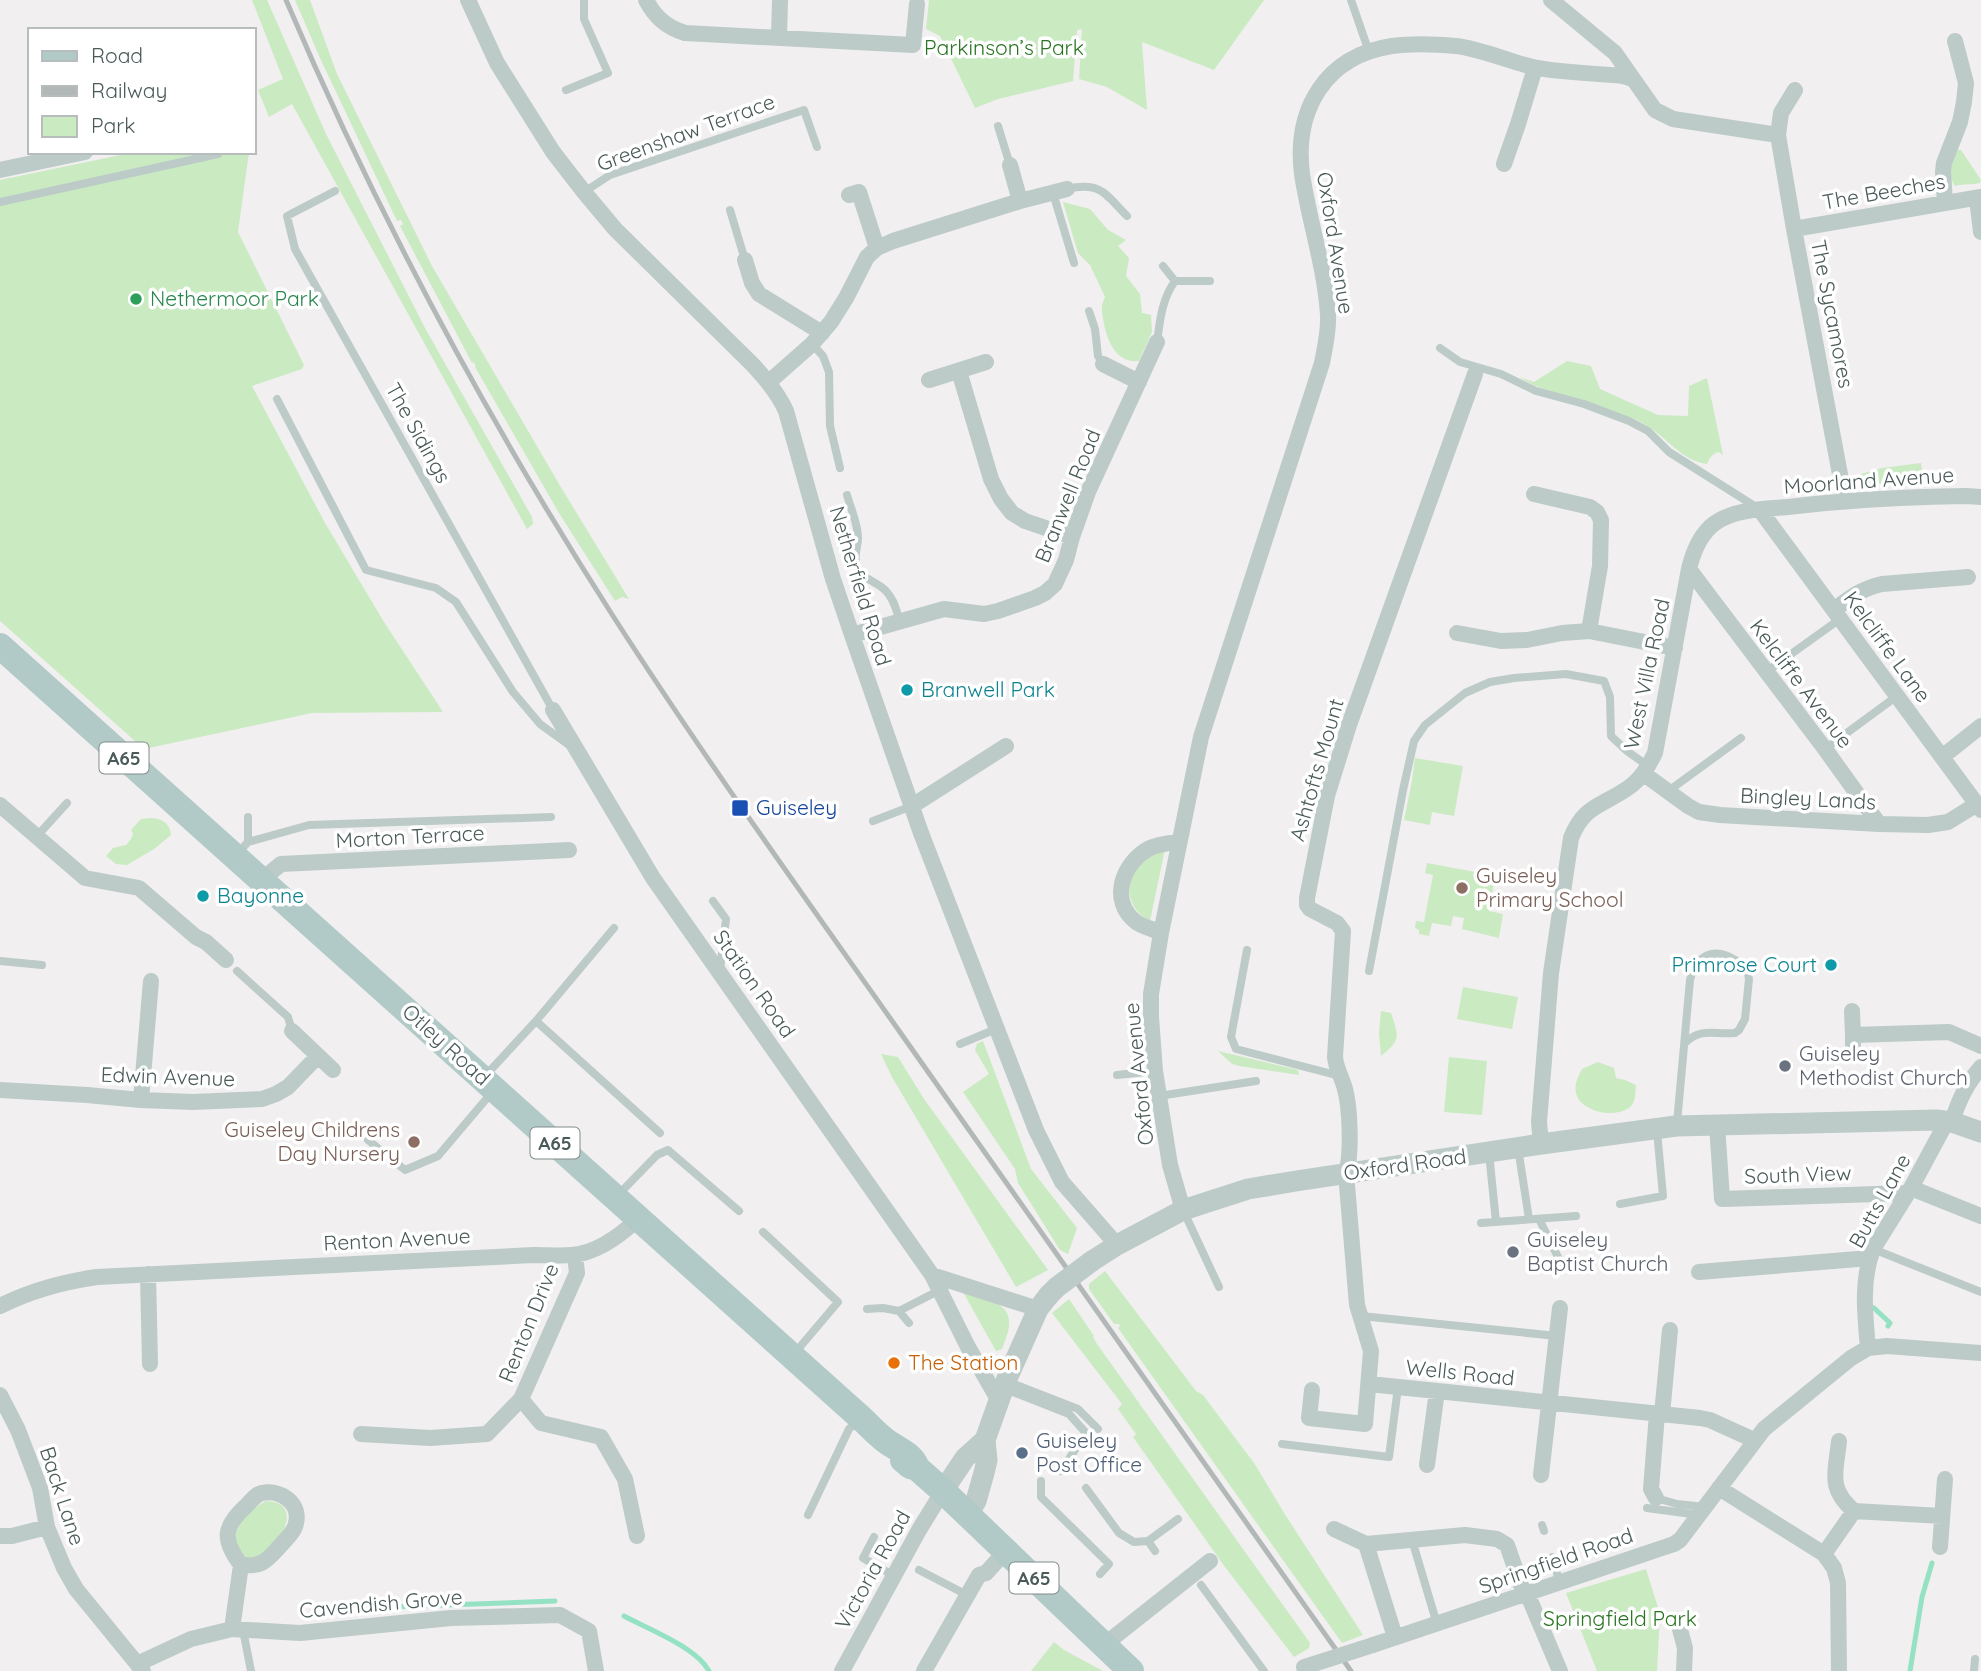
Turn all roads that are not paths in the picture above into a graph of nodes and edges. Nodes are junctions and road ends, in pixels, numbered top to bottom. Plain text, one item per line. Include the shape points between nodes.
1 (468, 0) edge
2 (584, 0) edge
3 (646, 0) edge
4 (780, 0) edge
5 (1351, 0) edge
6 (1551, 0) edge
7 (917, 2) edge
8 (779, 38) junction
9 (1955, 41) dead end
10 (1369, 52) junction
11 (1535, 68) junction
12 (1632, 79) junction
13 (566, 90) dead end
14 (1795, 90) dead end
15 (998, 126) dead end
16 (1779, 135) junction
17 (817, 147) dead end
18 (76, 154) edge
19 (218, 154) dead end
20 (1504, 164) dead end
21 (1010, 165) joint
22 (0, 170) edge
23 (1060, 190) junction
24 (335, 191) dead end
25 (584, 192) junction
26 (849, 195) dead end
27 (1979, 198) edge
28 (1020, 201) junction
29 (0, 202) edge
30 (1945, 203) junction
31 (730, 210) dead end
32 (1127, 216) dead end
33 (1794, 229) junction
34 (1981, 232) edge
35 (877, 248) junction
36 (745, 260) joint
37 (1074, 264) dead end
38 (1163, 266) dead end
39 (1175, 281) junction
40 (1210, 281) dead end
41 (1089, 311) dead end
42 (817, 338) junction
43 (1157, 342) joint
44 (1440, 348) dead end
45 (986, 362) dead end
46 (1103, 365) joint
47 (959, 371) junction
48 (1476, 372) junction
49 (929, 380) dead end
50 (769, 382) junction
51 (1139, 382) junction
52 (278, 399) dead end
53 (840, 468) dead end
54 (1534, 494) dead end
55 (847, 495) dead end
56 (1981, 497) edge
57 (1845, 500) junction
58 (1760, 510) junction
59 (1072, 537) junction
60 (1689, 569) junction
61 (1968, 577) dead end
62 (1837, 614) junction
63 (900, 621) junction
64 (1589, 631) junction
65 (1457, 633) dead end
66 (852, 635) junction
67 (0, 646) edge
68 (1675, 648) junction
69 (1766, 672) junction
70 (1897, 696) junction
71 (553, 710) joint
72 (1981, 726) edge
73 (1741, 738) dead end
74 (1006, 746) dead end
75 (1825, 749) junction
76 (578, 751) junction
77 (1942, 757) junction
78 (1646, 770) junction
79 (1667, 792) junction
80 (67, 803) dead end
81 (0, 805) edge
82 (912, 806) junction
83 (1979, 807) edge
84 (248, 817) dead end
85 (551, 817) dead end
86 (873, 821) dead end
87 (1879, 824) junction
88 (37, 836) junction
89 (1179, 842) junction
90 (241, 850) junction
91 (569, 850) dead end
92 (260, 881) junction
93 (713, 901) dead end
94 (614, 928) dead end
95 (1161, 933) junction
96 (1247, 950) dead end
97 (0, 961) edge
98 (42, 965) dead end
99 (232, 965) joint
100 (1369, 971) dead end
101 (720, 973) junction
102 (151, 981) dead end
103 (1852, 1011) dead end
104 (536, 1021) junction
105 (996, 1029) junction
106 (292, 1031) joint
107 (1853, 1035) junction
108 (1685, 1043) junction
109 (960, 1044) dead end
110 (1981, 1046) edge
111 (1853, 1055) dead end
112 (318, 1056) junction
113 (1981, 1068) edge
114 (333, 1070) dead end
115 (1155, 1070) junction
116 (1117, 1075) dead end
117 (1340, 1076) junction
118 (1256, 1081) dead end
119 (489, 1084) junction
120 (0, 1090) edge
121 (1159, 1096) junction
122 (141, 1100) junction
123 (1949, 1121) junction
124 (1717, 1124) junction
125 (1666, 1127) junction
126 (1981, 1132) edge
127 (660, 1133) dead end
128 (368, 1140) dead end
129 (1541, 1144) junction
130 (1518, 1148) junction
131 (1489, 1153) junction
132 (1346, 1173) junction
133 (1910, 1190) junction
134 (615, 1197) junction
135 (1620, 1204) dead end
136 (1183, 1210) junction
137 (739, 1211) dead end
138 (1576, 1216) dead end
139 (1981, 1216) edge
140 (639, 1218) junction
141 (1529, 1219) junction
142 (1539, 1219) junction
143 (1496, 1222) junction
144 (1480, 1223) dead end
145 (763, 1232) dead end
146 (1117, 1245) junction
147 (1871, 1254) junction
148 (575, 1255) junction
149 (1577, 1264) dead end
150 (1699, 1272) dead end
151 (148, 1274) junction
152 (932, 1275) junction
153 (1220, 1287) dead end
154 (940, 1290) junction
155 (1981, 1292) edge
156 (1044, 1302) junction
157 (0, 1306) edge
158 (1560, 1308) dead end
159 (867, 1309) dead end
160 (899, 1311) junction
161 (1360, 1316) junction
162 (909, 1323) dead end
163 (1670, 1330) dead end
164 (1557, 1336) junction
165 (1868, 1348) junction
166 (1981, 1353) edge
167 (793, 1357) junction
168 (150, 1364) dead end
169 (1369, 1384) junction
170 (1398, 1387) junction
171 (1003, 1390) junction
172 (1312, 1390) dead end
173 (1437, 1391) junction
174 (0, 1395) edge
175 (522, 1399) junction
176 (1549, 1404) junction
177 (1660, 1414) junction
178 (861, 1419) junction
179 (1098, 1429) dead end
180 (361, 1434) dead end
181 (985, 1440) junction
182 (1754, 1440) junction
183 (1839, 1441) dead end
184 (1282, 1444) dead end
185 (1427, 1465) dead end
186 (1061, 1471) dead end
187 (1542, 1475) dead end
188 (1944, 1479) dead end
189 (1041, 1481) dead end
190 (1086, 1488) dead end
191 (1719, 1488) junction
192 (943, 1491) junction
193 (1652, 1503) junction
194 (1702, 1511) junction
195 (1854, 1511) junction
196 (968, 1514) junction
197 (808, 1515) dead end
198 (1942, 1516) junction
199 (1178, 1519) dead end
200 (47, 1527) junction
201 (1334, 1529) dead end
202 (0, 1536) edge
203 (637, 1536) dead end
204 (874, 1537) dead end
205 (1412, 1540) junction
206 (1148, 1541) junction
207 (1366, 1544) junction
208 (1940, 1547) dead end
209 (1006, 1551) junction
210 (1155, 1551) dead end
211 (1824, 1554) junction
212 (1552, 1557) dead end
213 (1210, 1561) dead end
214 (241, 1565) junction
215 (919, 1570) dead end
216 (986, 1573) junction
217 (1100, 1574) dead end
218 (894, 1576) junction
219 (1560, 1583) junction
220 (1201, 1586) dead end
221 (1526, 1594) junction
222 (967, 1595) junction
223 (1678, 1622) dead end
224 (1437, 1624) junction
225 (238, 1630) junction
226 (1395, 1637) junction
227 (1104, 1645) junction
228 (1975, 1659) dead end
229 (140, 1667) edge
230 (1298, 1669) edge
231 (251, 1671) edge
232 (596, 1671) edge
233 (842, 1671) edge
234 (924, 1671) edge
235 (936, 1671) edge
236 (1131, 1671) edge
237 (1264, 1671) edge
238 (1560, 1671) edge
239 (1684, 1671) edge
240 (1839, 1671) edge
241 (1974, 1671) edge

1 - 25 street, Netherfield Road via 497,63
2 - 13 lane via 584,19 608,73
3 - 8 street via 662,22 685,33
4 - 8 street
5 - 10 lane
6 - 12 street via 1615,54
7 - 8 street via 913,45
9 - 30 street via 1966,83 1959,122 1944,163
10 - 11 street, Oxford Avenue via 1391,46 1459,46
10 - 89 street, Oxford Avenue via 1339,67 1317,91 1305,117 1300,142 1302,173 1325,292 1327,337 1208,713
11 - 12 street, Oxford Avenue
11 - 20 street
12 - 16 street via 1655,110 1673,119
14 - 16 street, The Sycamores via 1781,113
15 - 21 lane
16 - 33 street, The Sycamores
17 - 25 lane, Greenshaw Terrace via 804,110 610,175
18 - 22 street
19 - 29 lane
21 - 28 street
23 - 28 street
23 - 32 lane via 1094,187
23 - 37 lane
24 - 71 lane, The Sidings via 287,216 295,249
25 - 50 street, Netherfield Road via 615,229
26 - 35 street via 859,192
27 - 30 street, The Beeches
27 - 34 street
28 - 35 street
30 - 33 street, The Beeches
31 - 36 lane
33 - 57 street, The Sycamores
35 - 42 street
36 - 42 street via 759,294
38 - 39 lane
39 - 40 lane
39 - 43 lane, Branwell Road via 1164,302
41 - 46 lane
42 - 50 street
42 - 53 lane via 829,372 830,426
43 - 51 street, Branwell Road
44 - 48 lane
45 - 47 street
46 - 51 street
47 - 49 street
47 - 59 street via 1001,499 1026,521
48 - 58 lane via 1501,374 1536,391 1629,421
48 - 117 street, Ashtofts Mount via 1349,725 1317,839 1307,905 1343,931 1335,1057
50 - 66 street, Netherfield Road via 786,411
51 - 59 street, Branwell Road
52 - 76 lane via 366,570 436,588 456,602 513,692 540,724
54 - 64 street via 1590,507 1601,520 1601,566
55 - 63 lane via 858,535 857,566 888,592
56 - 57 street, Moorland Avenue
57 - 58 street, Moorland Avenue
58 - 60 street, West Villa Road via 1715,523 1697,545
58 - 62 street, Kelcliffe Lane
59 - 63 street, Branwell Road via 1055,584 1035,598 984,614 944,609
60 - 68 street, West Villa Road
60 - 69 street, Kelcliffe Avenue
61 - 62 street via 1870,587 1857,592
62 - 69 lane
62 - 70 street, Kelcliffe Lane
63 - 66 street, Branwell Road
64 - 65 street via 1501,641
64 - 68 street
66 - 82 street, Netherfield Road
67 - 90 main road, Otley Road / A65
68 - 78 street, West Villa Road via 1658,742
69 - 75 street, Kelcliffe Avenue
70 - 75 lane
70 - 77 street, Kelcliffe Lane
71 - 76 street, Station Road
72 - 77 street
73 - 79 lane
74 - 82 street
75 - 87 street, Kelcliffe Avenue
76 - 101 street, Station Road via 653,878
77 - 83 street, Kelcliffe Lane
78 - 79 street, Bingley Lands
78 - 100 lane via 1611,736 1610,697 1604,681 1566,674 1514,678 1465,693 1425,725 1415,741
78 - 129 street, West Villa Road via 1628,788 1586,814 1570,838 1551,973
79 - 87 street, Bingley Lands via 1699,812
80 - 88 lane
81 - 88 street
82 - 86 lane
82 - 105 street, Netherfield Road
83 - 87 street, Bingley Lands via 1948,822
84 - 90 lane
85 - 90 lane via 309,825
88 - 99 street via 85,878 139,888
89 - 95 street, Oxford Avenue
89 - 95 street via 1144,852 1121,881 1122,901 1131,917
90 - 92 main road, Otley Road / A65
91 - 92 street, Morton Terrace via 281,864
92 - 119 main road, Otley Road / A65
93 - 101 lane via 726,919
94 - 104 lane
95 - 115 street, Oxford Avenue via 1151,994
96 - 117 lane via 1231,1037 1236,1049
97 - 98 lane
99 - 106 lane via 288,1017
101 - 152 street, Station Road
102 - 122 street
103 - 107 street
104 - 119 lane
104 - 127 lane
105 - 109 lane
105 - 146 street, Netherfield Road via 1062,1182
106 - 112 street
107 - 110 street via 1949,1032
107 - 111 street
108 - 108 lane via 1693,970 1705,955 1731,957 1745,967 1749,979 1743,1025 1735,1032 1699,1033
108 - 125 lane
112 - 114 street
112 - 122 street, Edwin Avenue via 288,1087 262,1099
113 - 123 street, Butts Lane
115 - 116 lane
115 - 121 street, Oxford Avenue
117 - 132 street, Ashtofts Mount via 1347,1105
118 - 121 lane
119 - 128 lane via 438,1156 405,1170
119 - 134 main road, Otley Road / A65
120 - 122 street, Edwin Avenue
121 - 136 street, Oxford Avenue
123 - 124 street, Oxford Road
123 - 126 street, Oxford Road
123 - 133 street, Butts Lane
124 - 125 street, Oxford Road
124 - 133 street, South View via 1722,1199
125 - 129 street, Oxford Road
125 - 135 lane via 1663,1196
129 - 130 street, Oxford Road
130 - 131 street, Oxford Road
130 - 141 lane
131 - 132 street, Oxford Road
131 - 143 lane
132 - 136 street, Oxford Road via 1248,1189
132 - 161 street
133 - 139 street
133 - 147 street, Butts Lane
134 - 137 lane via 657,1155 668,1150
134 - 140 main road, Otley Road / A65
136 - 146 street, Oxford Road
136 - 153 lane
138 - 142 lane
140 - 148 street, Renton Avenue via 617,1238
140 - 167 main road, Otley Road / A65
141 - 142 lane
141 - 143 lane
142 - 149 lane via 1561,1263
143 - 144 lane
145 - 167 lane via 838,1302
146 - 156 street, Oxford Road, bridge via 1057,1287
147 - 150 street
147 - 155 lane
147 - 165 street, Butts Lane via 1866,1279
148 - 151 street, Renton Avenue
148 - 175 street, Renton Drive via 577,1273
151 - 157 street, Renton Avenue via 70,1281
151 - 168 street
152 - 154 street, Station Road
152 - 156 street
154 - 160 lane
154 - 171 street, Station Road
156 - 171 street, Oxford Road
158 - 164 street
159 - 160 lane
160 - 162 lane
161 - 164 lane
161 - 169 street via 1371,1351
163 - 177 street
164 - 176 street
165 - 166 street
165 - 182 street, Springfield Road
167 - 178 main road, Otley Road / A65
169 - 170 street, Wells Road
169 - 172 street via 1365,1424 1309,1418
170 - 173 street, Wells Road
170 - 184 lane via 1389,1457
171 - 179 lane via 1078,1409
171 - 181 street, Oxford Road
171 - 186 lane via 1069,1414 1086,1433
173 - 176 street, Wells Road
173 - 185 street
174 - 200 street, Back Lane via 40,1488
175 - 180 street, Renton Drive via 486,1434 429,1438
175 - 203 street via 541,1423 601,1437 625,1479
176 - 177 street, Wells Road
176 - 187 street
177 - 182 street, Wells Road via 1710,1420
177 - 193 street
178 - 192 main road, Otley Road / A65
178 - 197 lane via 849,1429
181 - 192 street, Oxford Road via 965,1458
181 - 196 street, Oxford Road via 987,1460
182 - 191 street, Springfield Road
183 - 195 street via 1836,1488
188 - 198 street
189 - 217 lane via 1041,1497 1109,1564
190 - 206 lane via 1119,1533 1134,1542
191 - 194 street, Springfield Road
191 - 211 street
192 - 196 main road, Otley Road / A65
192 - 218 street, Victoria Road
193 - 194 lane
193 - 194 lane
194 - 219 street, Springfield Road via 1674,1544
195 - 198 street
195 - 211 street
196 - 209 main road, Otley Road / A65
198 - 208 street
199 - 206 lane
200 - 202 street
200 - 229 street, Back Lane via 76,1589
201 - 207 street
204 - 218 lane via 863,1558
205 - 207 street
205 - 221 street via 1465,1535 1497,1539 1507,1545
205 - 224 lane
206 - 210 lane
207 - 226 street
209 - 216 street
209 - 227 main road, Otley Road / A65 via 1070,1606
211 - 240 street via 1838,1583
212 - 219 lane
213 - 227 street via 1177,1580
214 - 214 street via 255,1566 268,1560 290,1535 296,1511 284,1496 259,1493 229,1526 226,1540
214 - 225 street
215 - 222 lane
216 - 222 street via 979,1574
216 - 235 street via 985,1586
218 - 233 street, Victoria Road
219 - 221 street, Springfield Road
220 - 237 lane
221 - 224 street, Springfield Road
221 - 238 street
222 - 234 street
223 - 239 street via 1685,1648
224 - 226 street, Springfield Road
225 - 229 street, Cavendish Grove via 191,1639
225 - 231 lane
225 - 232 street, Cavendish Grove via 300,1633 451,1618 560,1615 589,1631
226 - 230 street, Springfield Road, bridge
227 - 236 main road, Otley Road / A65
228 - 241 lane

